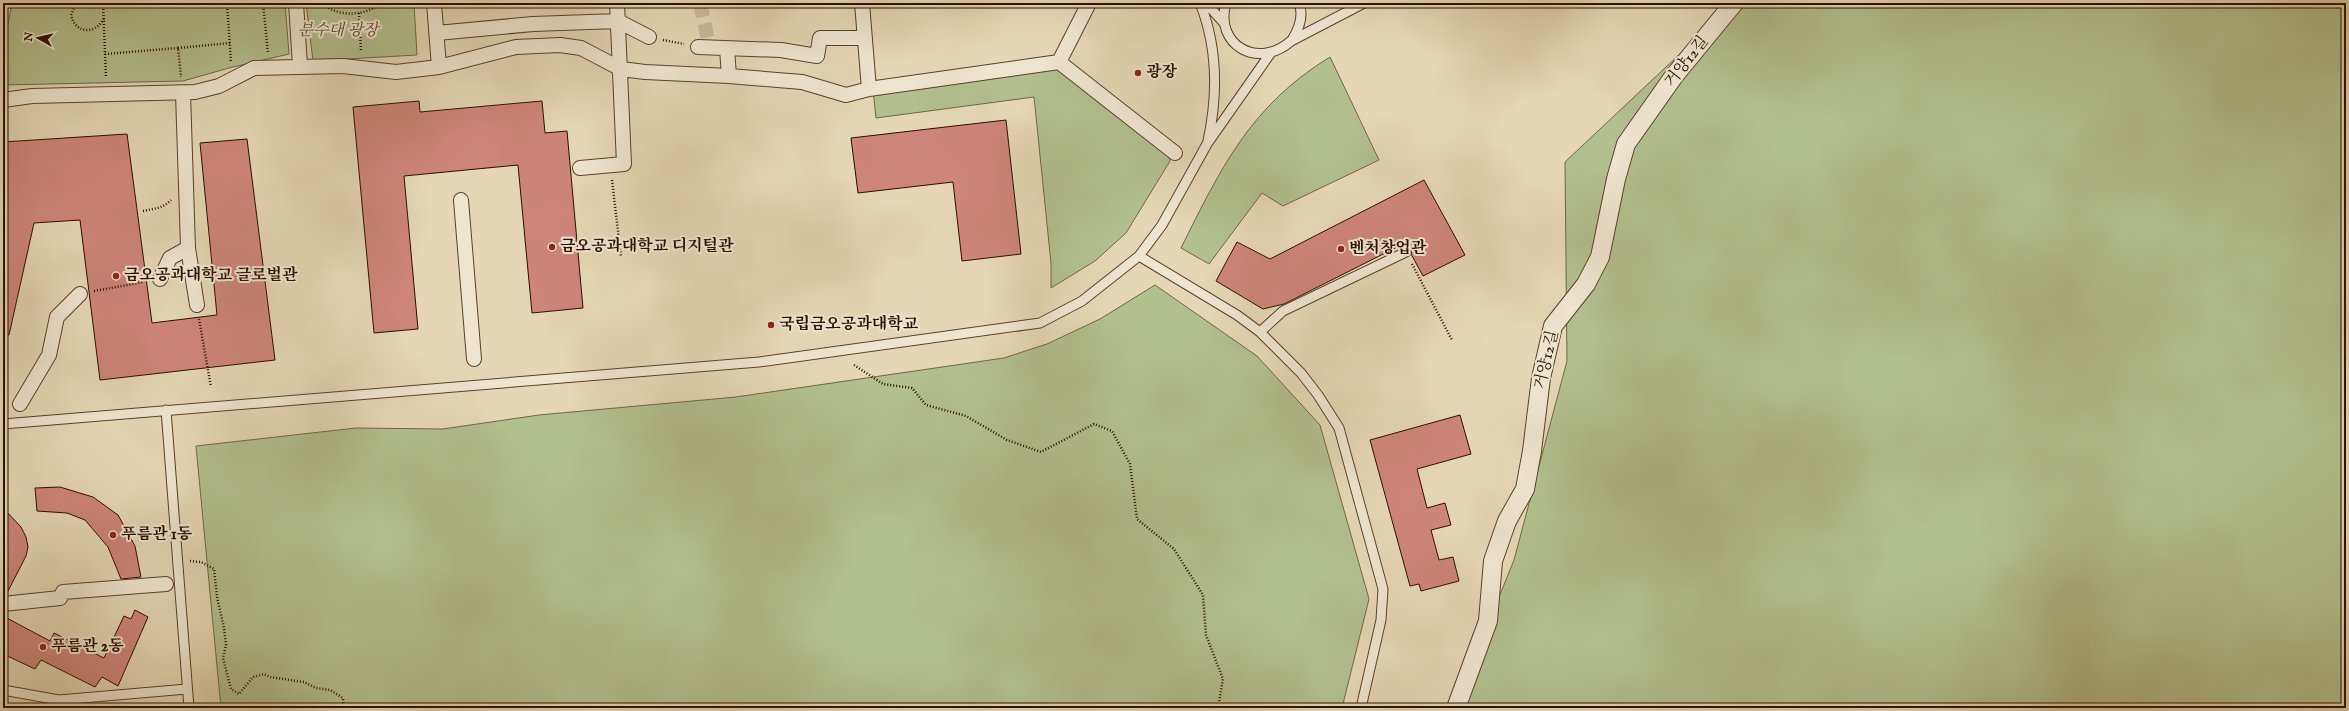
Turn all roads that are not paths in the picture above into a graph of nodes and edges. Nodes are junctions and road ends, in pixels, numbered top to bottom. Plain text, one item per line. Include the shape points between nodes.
1 (296, 3) edge
2 (434, 3) edge
3 (617, 3) edge
4 (862, 3) edge
5 (1089, 3) edge
6 (1200, 3) edge
7 (1206, 3) edge
8 (1226, 3) edge
9 (1299, 3) edge
10 (1364, 3) edge
11 (1734, 3) edge
12 (618, 21) junction
13 (1224, 24) junction
14 (437, 33) junction
15 (649, 37) road end
16 (865, 38) junction
17 (1291, 41) junction
18 (698, 47) road end
19 (727, 49) junction
20 (1270, 54) junction
21 (1059, 62) junction
22 (300, 66) junction
23 (439, 67) junction
24 (621, 69) junction
25 (729, 76) junction
26 (869, 89) junction
27 (183, 93) junction
28 (3, 100) edge
29 (1207, 144) junction
30 (1175, 153) dead end
31 (580, 168) dead end
32 (461, 200) dead end
33 (188, 248) junction
34 (1406, 252) road end
35 (1139, 256) junction
36 (160, 279) road end
37 (80, 294) road end
38 (196, 305) road end
39 (1260, 332) junction
40 (474, 359) dead end
41 (20, 404) dead end
42 (166, 410) junction
43 (3, 424) edge
44 (166, 584) dead end
45 (3, 604) edge
46 (188, 689) junction
47 (3, 690) edge
48 (189, 708) edge
49 (1361, 708) edge
50 (1456, 708) edge

1 - 22 street
2 - 14 street
3 - 12 street
4 - 16 street
5 - 21 street
6 - 29 lane via 1212,42 1216,79
7 - 13 lane
8 - 13 lane
9 - 17 lane via 1301,19 1298,31
10 - 17 lane
11 - 50 street, 거양12길 via 1674,76 1626,144 1600,257 1586,284 1553,326 1542,370 1525,489 1507,521 1493,561 1488,621
12 - 14 street via 533,24
12 - 15 street
12 - 24 street
13 - 20 lane via 1236,45 1247,51
14 - 23 street
16 - 19 street via 820,38 817,56 781,50
16 - 26 street
17 - 20 lane via 1282,49
18 - 19 street
19 - 25 street
20 - 29 lane
21 - 26 street
21 - 30 street
22 - 23 street via 396,72
22 - 27 street via 254,68 219,86
23 - 24 street via 516,47 560,45 581,48
24 - 25 street
24 - 31 street via 624,164
25 - 26 street via 802,82 846,95
27 - 28 street via 32,96
27 - 33 street
29 - 35 lane via 1162,225
32 - 40 street
33 - 36 street via 170,258
33 - 38 street
34 - 39 lane via 1283,311
35 - 39 lane via 1238,315
35 - 42 lane via 1082,302 1040,323 984,332 759,362
37 - 41 street via 57,317 49,355
39 - 49 lane via 1301,373 1339,428 1376,562 1383,589 1381,620
42 - 43 lane
42 - 46 lane
44 - 45 street via 63,592 60,598
46 - 47 lane via 58,700
46 - 48 lane

